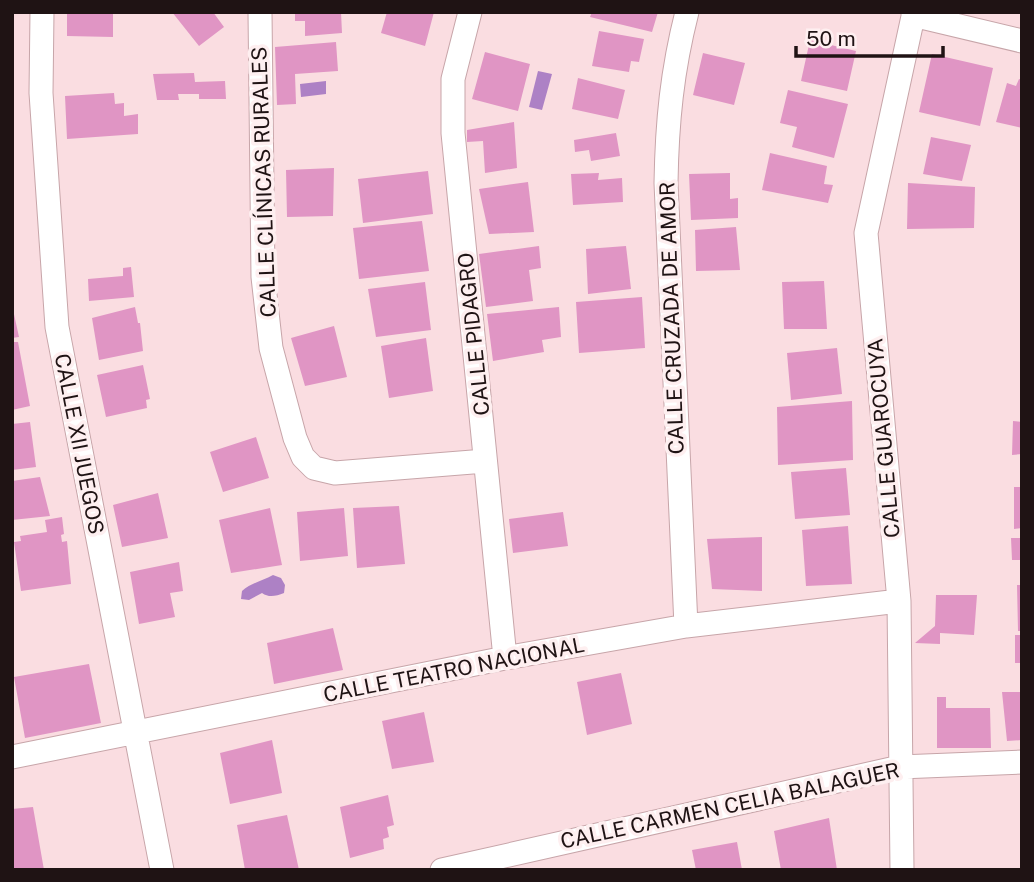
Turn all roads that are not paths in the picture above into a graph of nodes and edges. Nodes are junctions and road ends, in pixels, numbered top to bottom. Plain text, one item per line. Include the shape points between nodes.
1 (42, 12) edge
2 (260, 12) edge
3 (470, 12) edge
4 (687, 12) edge
5 (913, 14) edge
6 (1022, 41) edge
7 (485, 461) junction
8 (899, 601) junction
9 (686, 626) junction
10 (505, 658) junction
11 (137, 733) junction
12 (12, 757) edge
13 (1022, 762) edge
14 (900, 767) junction
15 (162, 870) edge
16 (442, 870) edge
17 (902, 870) edge

1 - 11 street, CALLE XII JUEGOS via 41,93 57,327
2 - 7 street, CALLE CLÍNICAS RURALES via 262,277 271,348 303,457 314,468 335,473
3 - 7 street, CALLE PIDAGRO via 453,79 452,113
4 - 9 street, CALLE CRUZADA DE AMOR via 667,120 666,183
5 - 6 street
5 - 8 street, CALLE GUAROCUYA via 866,233
7 - 10 street, CALLE PIDAGRO
8 - 9 street, CALLE TEATRO NACIONAL
8 - 14 street, CALLE GUAROCUYA
9 - 10 street, CALLE TEATRO NACIONAL
10 - 11 street, CALLE TEATRO NACIONAL
11 - 12 street, CALLE TEATRO NACIONAL
11 - 15 street, CALLE XII JUEGOS
13 - 14 street, CALLE CARMEN CELIA BALAGUER
14 - 16 street, CALLE CARMEN CELIA BALAGUER
14 - 17 street, CALLE GUAROCUYA

